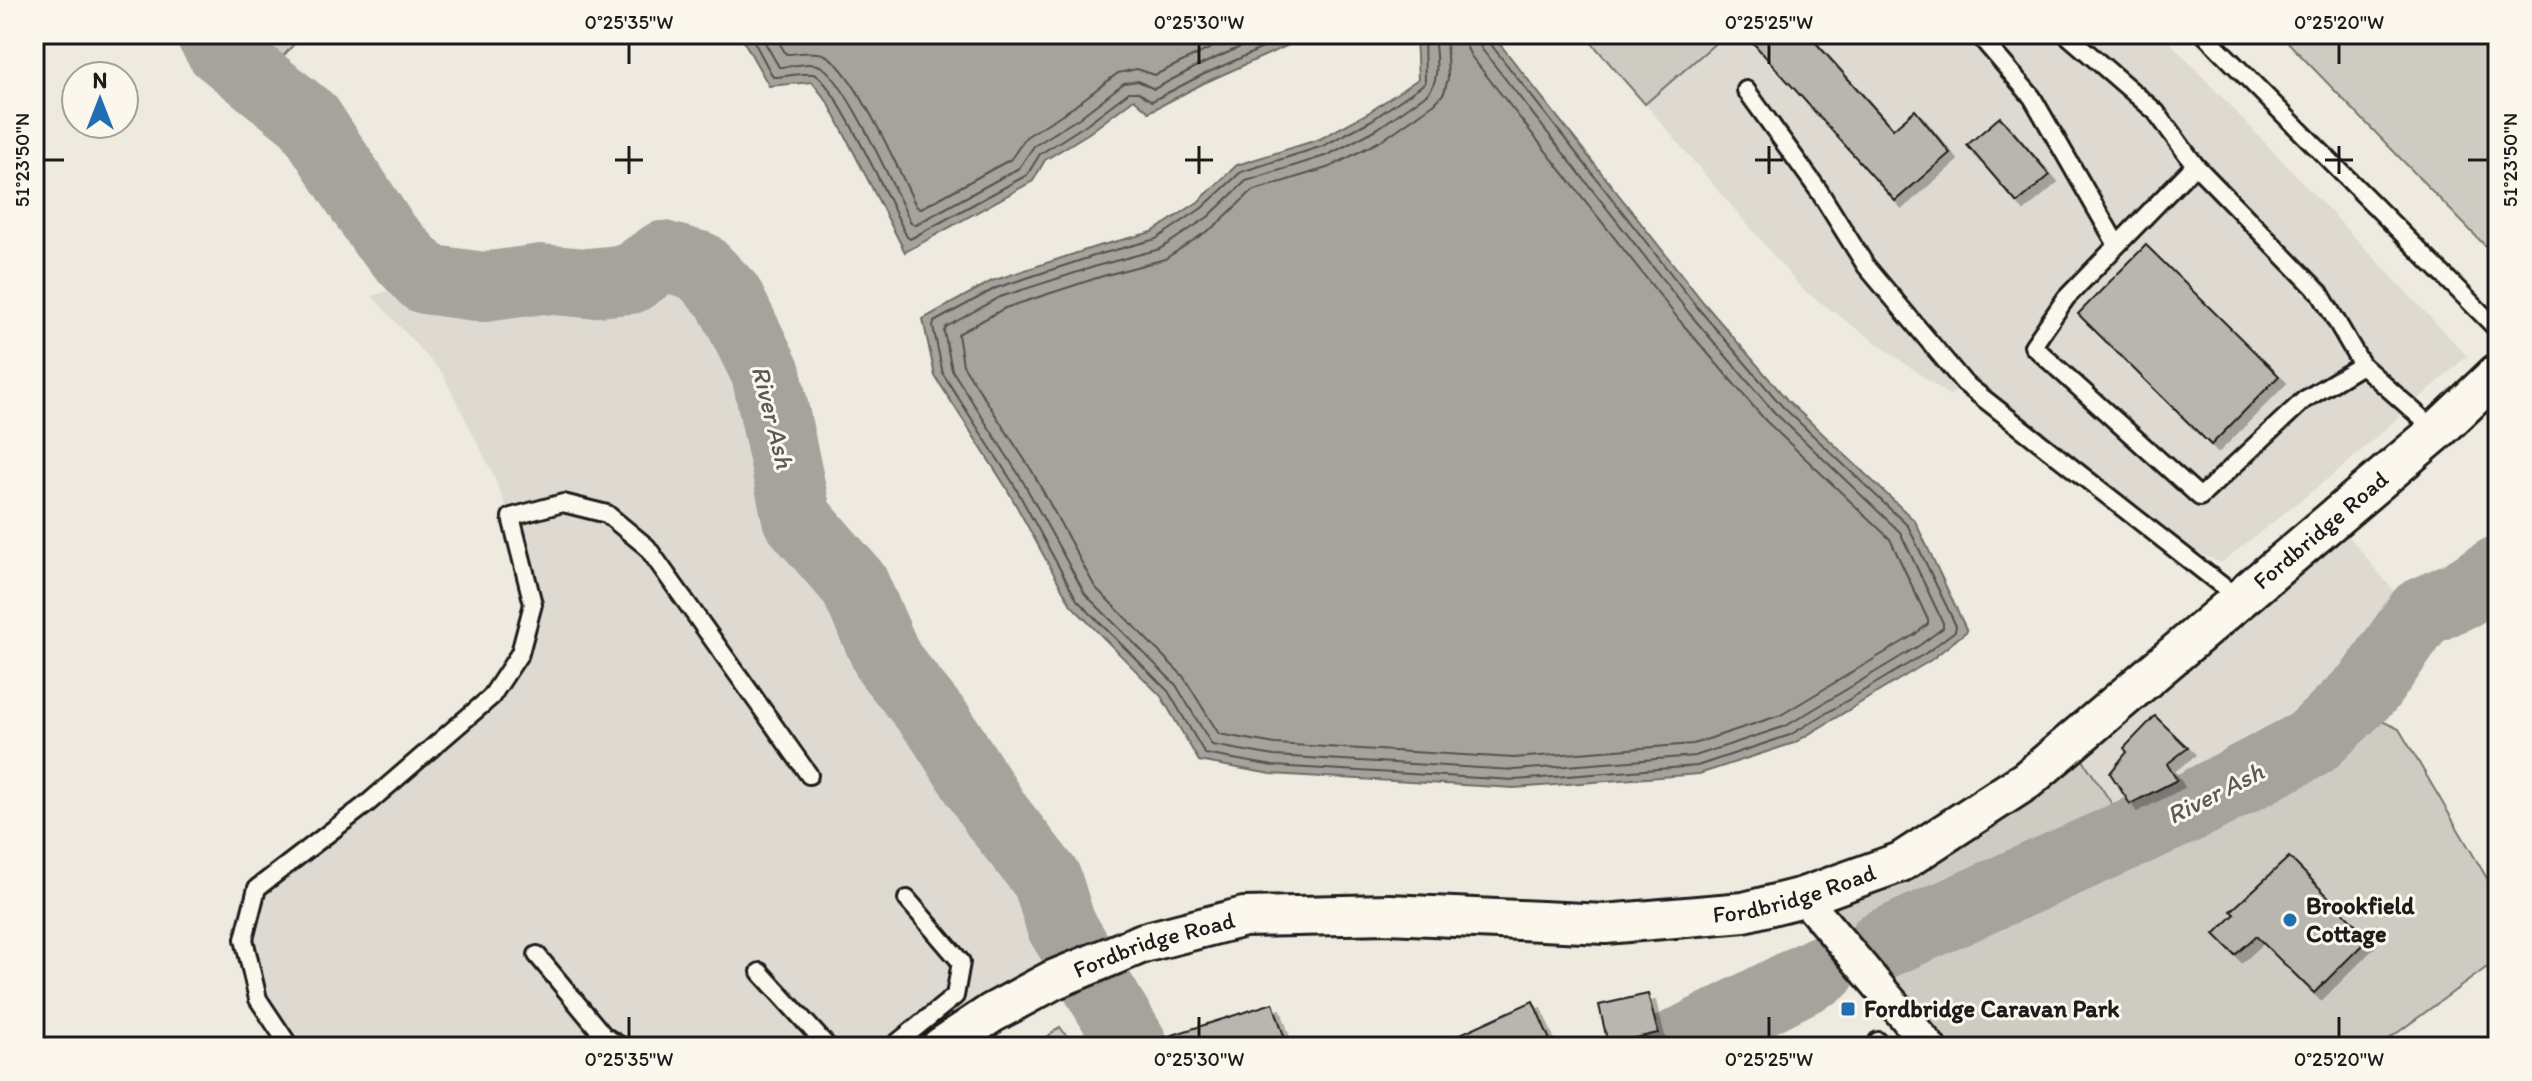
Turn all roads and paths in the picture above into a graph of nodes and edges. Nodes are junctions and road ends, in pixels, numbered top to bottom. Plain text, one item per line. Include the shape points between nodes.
1 (1978, 34) edge
2 (2066, 34) edge
3 (2204, 34) edge
4 (1746, 90) dead end
5 (2195, 165) junction
6 (2117, 245) junction
7 (2498, 330) edge
8 (2362, 365) junction
9 (2498, 373) edge
10 (2436, 432) junction
11 (2241, 600) junction
12 (809, 775) dead end
13 (1803, 897) junction
14 (907, 899) dead end
15 (537, 955) dead end
16 (760, 972) dead end
17 (290, 1047) edge
18 (622, 1047) edge
19 (828, 1047) edge
20 (892, 1047) edge
21 (941, 1047) edge
22 (1930, 1047) edge

1 - 6 lane via 2032,97
2 - 5 lane via 2156,112
3 - 7 lane
4 - 11 lane via 1866,266 1964,383
5 - 6 lane
5 - 8 lane via 2320,293
6 - 8 lane via 2066,298 2033,346 2200,497 2304,400
8 - 10 lane
9 - 10 street, Fordbridge Road
10 - 11 street, Fordbridge Road
11 - 13 street, Fordbridge Road via 2027,780 1901,862
12 - 17 lane via 647,547 607,514 563,503 511,517 533,604 520,653 491,697 368,803 257,888 244,939 258,999
13 - 21 street, Fordbridge Road via 1744,912 1605,924 1389,914 1244,917 1143,943 1053,980
13 - 22 street
14 - 20 lane via 961,962 955,996
15 - 18 lane via 604,1036
16 - 19 lane

